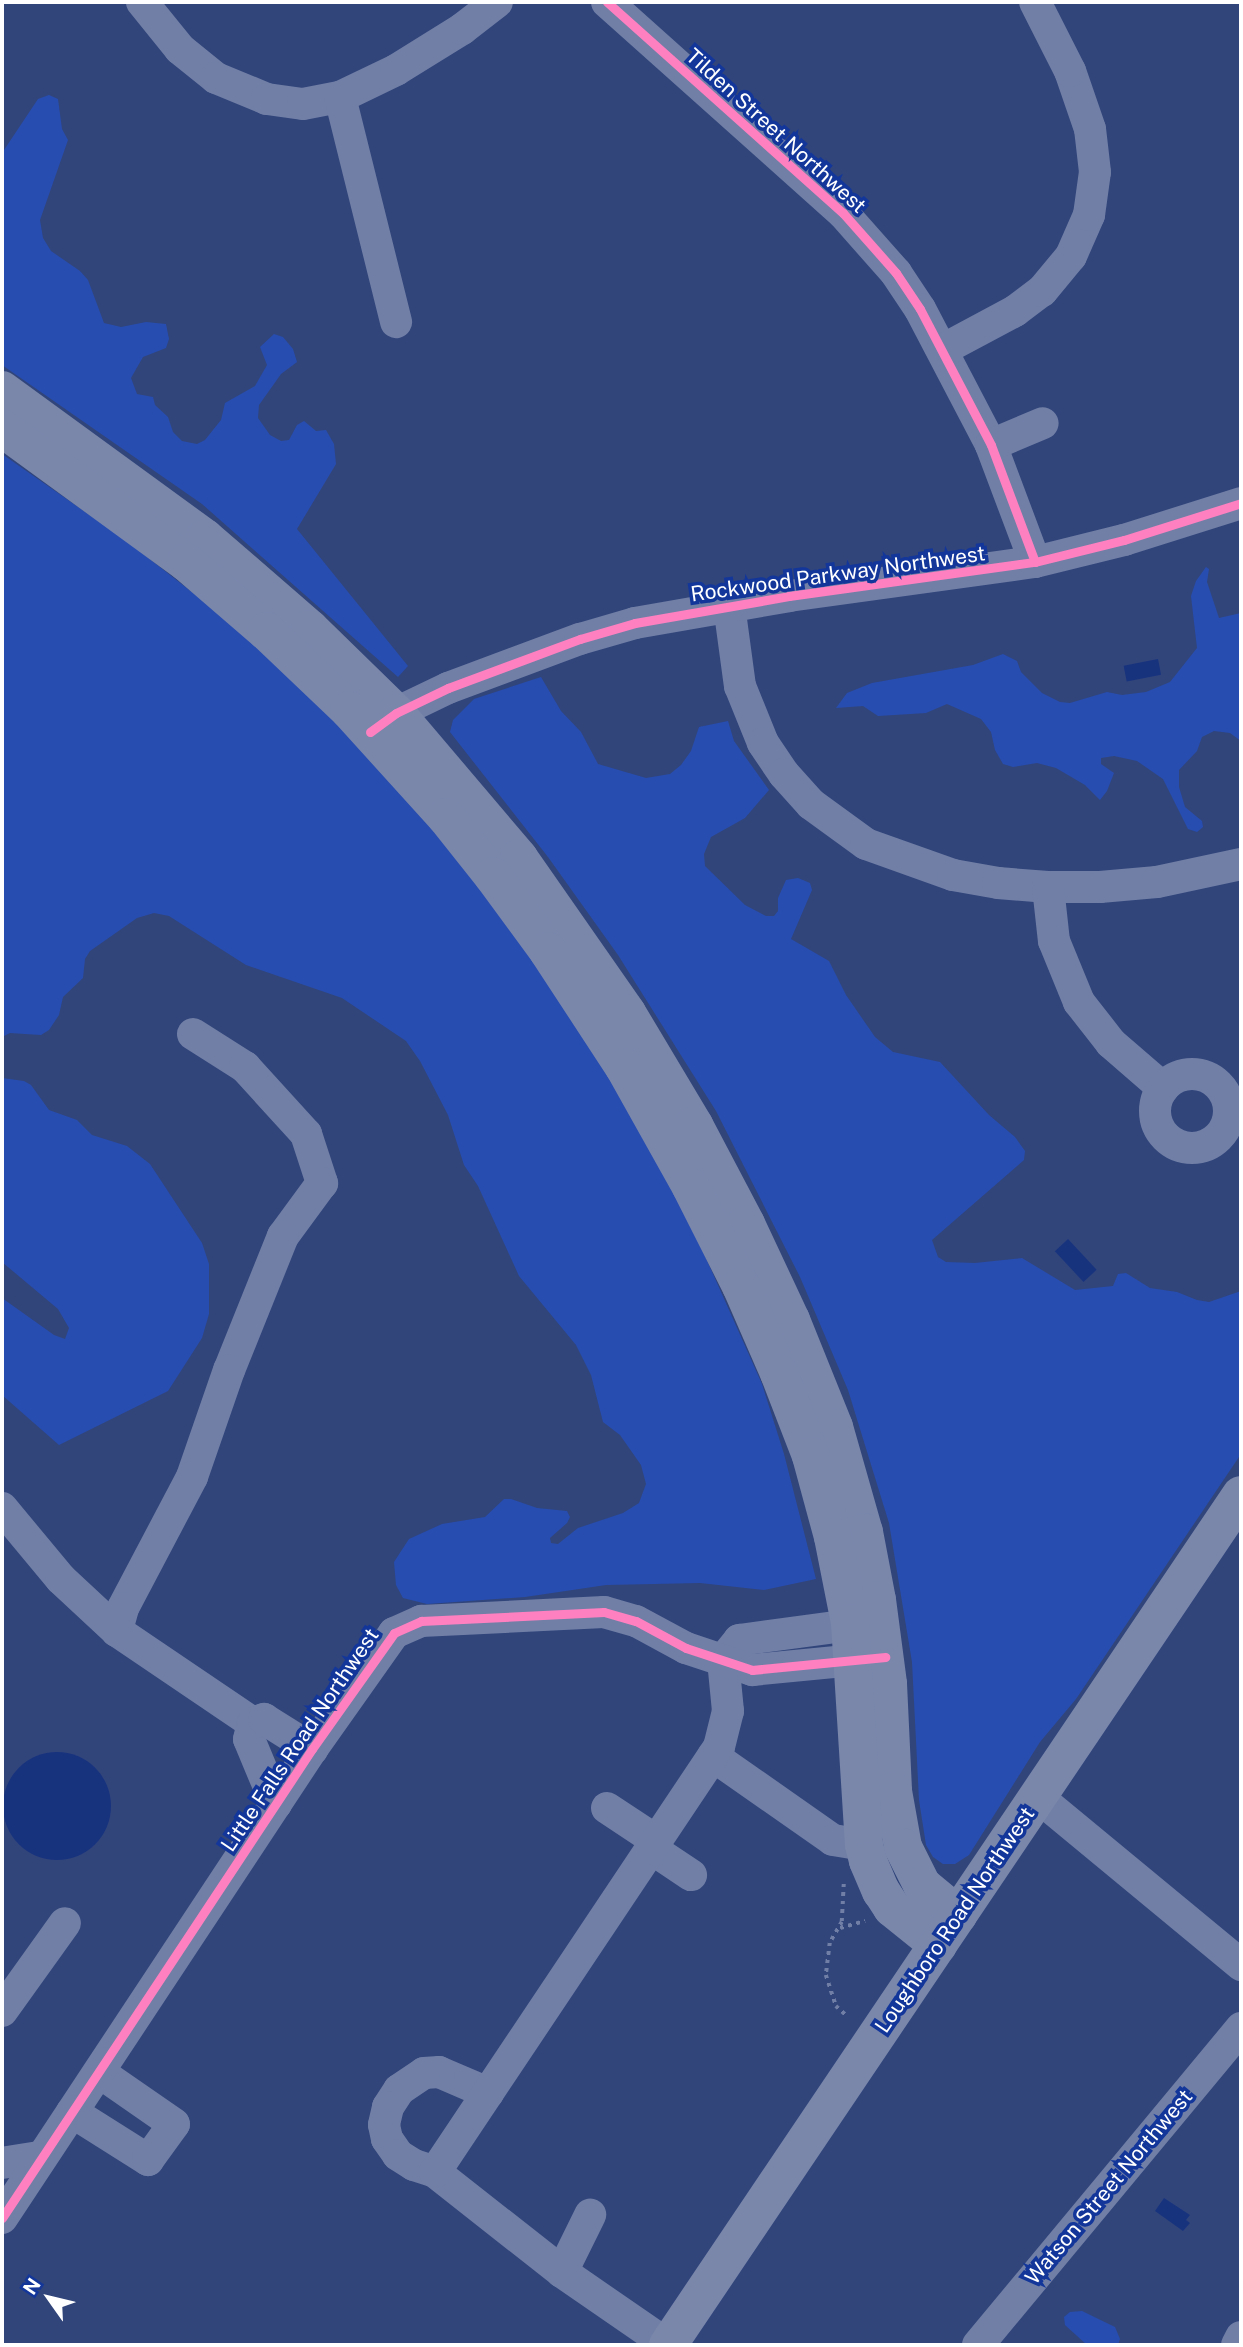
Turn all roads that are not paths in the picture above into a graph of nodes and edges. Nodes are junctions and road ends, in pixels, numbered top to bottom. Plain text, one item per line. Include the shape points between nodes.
1 (142, 2) edge
2 (497, 2) edge
3 (607, 2) edge
4 (1035, 2) edge
5 (340, 97) junction
6 (396, 322) dead end
7 (942, 351) junction
8 (2, 390) edge
9 (1043, 423) dead end
10 (2, 428) edge
11 (991, 445) junction
12 (1241, 503) edge
13 (1035, 562) junction
14 (729, 605) junction
15 (383, 722) junction
16 (1241, 864) edge
17 (1048, 887) junction
18 (193, 1034) dead end
19 (1163, 1088) dead end
20 (1241, 1495) edge
21 (2, 1508) edge
22 (117, 1631) junction
23 (867, 1641) junction
24 (723, 1660) junction
25 (253, 1723) junction
26 (312, 1749) junction
27 (713, 1756) junction
28 (1038, 1797) junction
29 (276, 1804) junction
30 (607, 1808) dead end
31 (658, 1840) junction
32 (864, 1845) junction
33 (696, 1866) dead end
34 (65, 1923) dead end
35 (948, 1930) junction
36 (1241, 1965) edge
37 (2, 2011) edge
38 (1241, 2028) edge
39 (99, 2072) junction
40 (488, 2093) junction
41 (72, 2112) junction
42 (41, 2157) junction
43 (2, 2163) edge
44 (435, 2172) junction
45 (584, 2211) dead end
46 (2, 2218) edge
47 (565, 2265) junction
48 (1241, 2337) edge
49 (668, 2345) edge
50 (978, 2345) edge
51 (1237, 2345) edge

1 - 5 street via 188,57 236,89 285,103
2 - 5 street via 430,51
3 - 7 street, Tilden Street Northwest via 850,220 896,273
4 - 7 street via 1063,56 1090,130 1095,172 1089,215 1071,256 1042,291
5 - 6 street
7 - 11 street, Tilden Street Northwest
8 - 15 main road via 205,538 310,629
9 - 11 street
10 - 15 main road via 153,537
11 - 13 street, Tilden Street Northwest
12 - 13 street, Rockwood Parkway Northwest
13 - 14 street, Rockwood Parkway Northwest
14 - 15 street, Rockwood Parkway Northwest via 580,639 447,688
14 - 17 street via 738,676 750,716 776,764 811,804 866,844 909,862 968,878
15 - 23 main road via 471,798 561,915 639,1032 720,1174 786,1309 834,1427 864,1532
16 - 17 street via 1157,882
17 - 19 street via 1054,941 1079,1002 1111,1044
18 - 22 street via 245,1067 306,1134 322,1183 284,1236 229,1370 192,1477 123,1608
20 - 28 main road, Loughboro Road Northwest
21 - 22 street via 61,1579
22 - 25 street
23 - 24 street via 739,1640
23 - 32 main road
23 - 35 main road via 903,1847
24 - 26 street, Little Falls Road Northwest via 604,1612 421,1621 394,1633
24 - 27 street via 728,1711
25 - 26 street via 264,1719
25 - 29 street via 249,1739
26 - 29 street, Little Falls Road Northwest
27 - 31 street
27 - 32 street via 833,1840
28 - 35 main road, Loughboro Road Northwest
28 - 36 street
29 - 39 street, Little Falls Road Northwest
30 - 31 street
31 - 33 street
31 - 40 street
32 - 35 main road via 892,1908
34 - 37 street
35 - 49 main road, Loughboro Road Northwest
38 - 50 street, Watson Street Northwest
39 - 41 street, Little Falls Road Northwest
39 - 41 street via 174,2124 148,2160
40 - 44 street
40 - 44 street via 439,2072 424,2073 399,2090 388,2107 387,2139 398,2155
41 - 42 street, Little Falls Road Northwest
42 - 43 street
42 - 46 street, Little Falls Road Northwest
44 - 47 street
45 - 47 street
47 - 49 street
48 - 51 street

